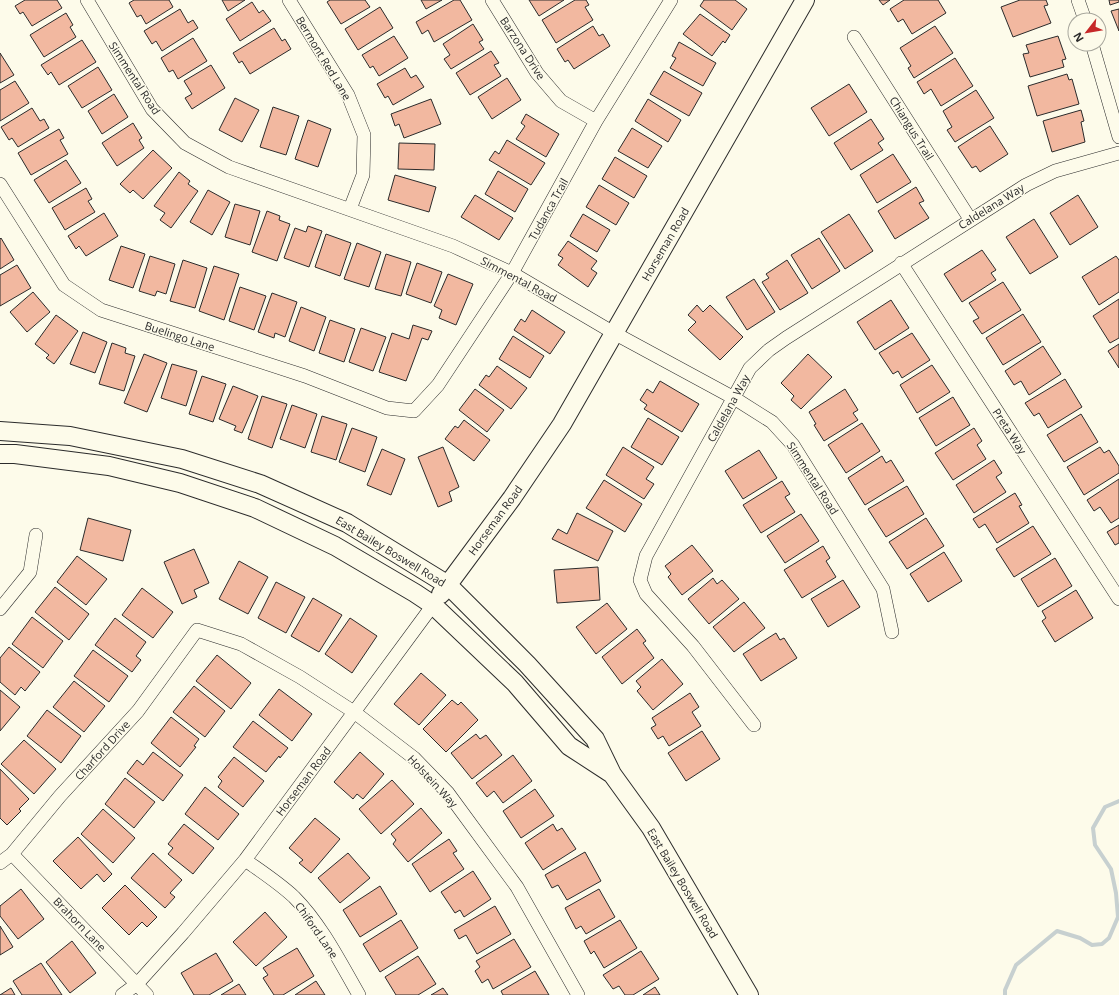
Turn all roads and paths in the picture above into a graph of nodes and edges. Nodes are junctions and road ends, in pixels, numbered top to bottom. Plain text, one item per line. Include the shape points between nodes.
1 (87, 0) edge
2 (289, 0) edge
3 (492, 0) edge
4 (670, 0) edge
5 (804, 0) edge
6 (1078, 0) edge
7 (1082, 12) edge
8 (854, 37) dead end
9 (1094, 52) edge
10 (596, 122) junction
11 (1119, 137) edge
12 (1119, 153) edge
13 (0, 184) edge
14 (350, 209) junction
15 (970, 219) junction
16 (902, 263) junction
17 (512, 273) junction
18 (614, 333) junction
19 (734, 398) junction
20 (414, 411) joint
21 (0, 431) edge
22 (0, 454) edge
23 (36, 535) dead end
24 (448, 585) junction
25 (1119, 598) edge
26 (433, 605) junction
27 (0, 609) edge
28 (196, 630) joint
29 (892, 632) dead end
30 (354, 712) junction
31 (754, 726) dead end
32 (612, 774) junction
33 (12, 854) junction
34 (245, 860) junction
35 (0, 863) edge
36 (136, 984) junction
37 (122, 995) edge
38 (147, 995) edge
39 (359, 995) edge
40 (578, 995) edge
41 (750, 995) edge

1 - 14 street, Simmental Road via 152,109 185,143 229,167
2 - 14 street, Bermont Red Lane via 348,95 364,135 362,175
3 - 10 street, Barzona Drive via 537,73 561,101
4 - 10 street, Tudanca Trail
5 - 18 street, Horseman Road
6 - 7 street
8 - 15 street, Chiangus Trail
9 - 11 street
10 - 17 street, Tudanca Trail
12 - 15 street, Caldelana Way via 1054,172 1026,185
13 - 20 street, Buelingo Lane via 64,285 101,310 305,376 387,408
14 - 17 street, Simmental Road via 454,246
15 - 16 street, Caldelana Way
16 - 19 street, Caldelana Way via 769,350 750,368
16 - 25 street, Preta Way
17 - 18 street, Simmental Road
17 - 20 street, Tudanca Trail via 438,385
18 - 19 street, Simmental Road
18 - 24 street, Horseman Road via 562,424
19 - 29 street, Simmental Road via 772,422 793,445 883,589
19 - 31 street, Caldelana Way via 646,556 640,580 646,594 693,646
21 - 24 street, East Bailey Boswell Road via 70,436 182,458 260,484 347,523
22 - 26 street, East Bailey Boswell Road via 109,466 180,483 255,508 335,546
23 - 27 street via 30,572
24 - 26 street, Horseman Road
24 - 32 street, East Bailey Boswell Road via 527,664 595,739
26 - 30 street, Horseman Road
26 - 32 street, East Bailey Boswell Road via 515,683 569,746
28 - 30 street, Holstein Way via 241,644 300,676
28 - 33 street, Charford Drive via 138,711 60,796
30 - 34 street, Horseman Road
30 - 40 street, Holstein Way via 414,758 448,793 517,887
32 - 41 street, East Bailey Boswell Road via 651,828
33 - 35 street, Charford Drive
33 - 36 street, Brahorn Lane
34 - 36 street, Horseman Road
34 - 39 street, Chiford Lane via 272,878 295,898 322,933
36 - 37 street, Horseman Road
36 - 38 street, Brahorn Lane

